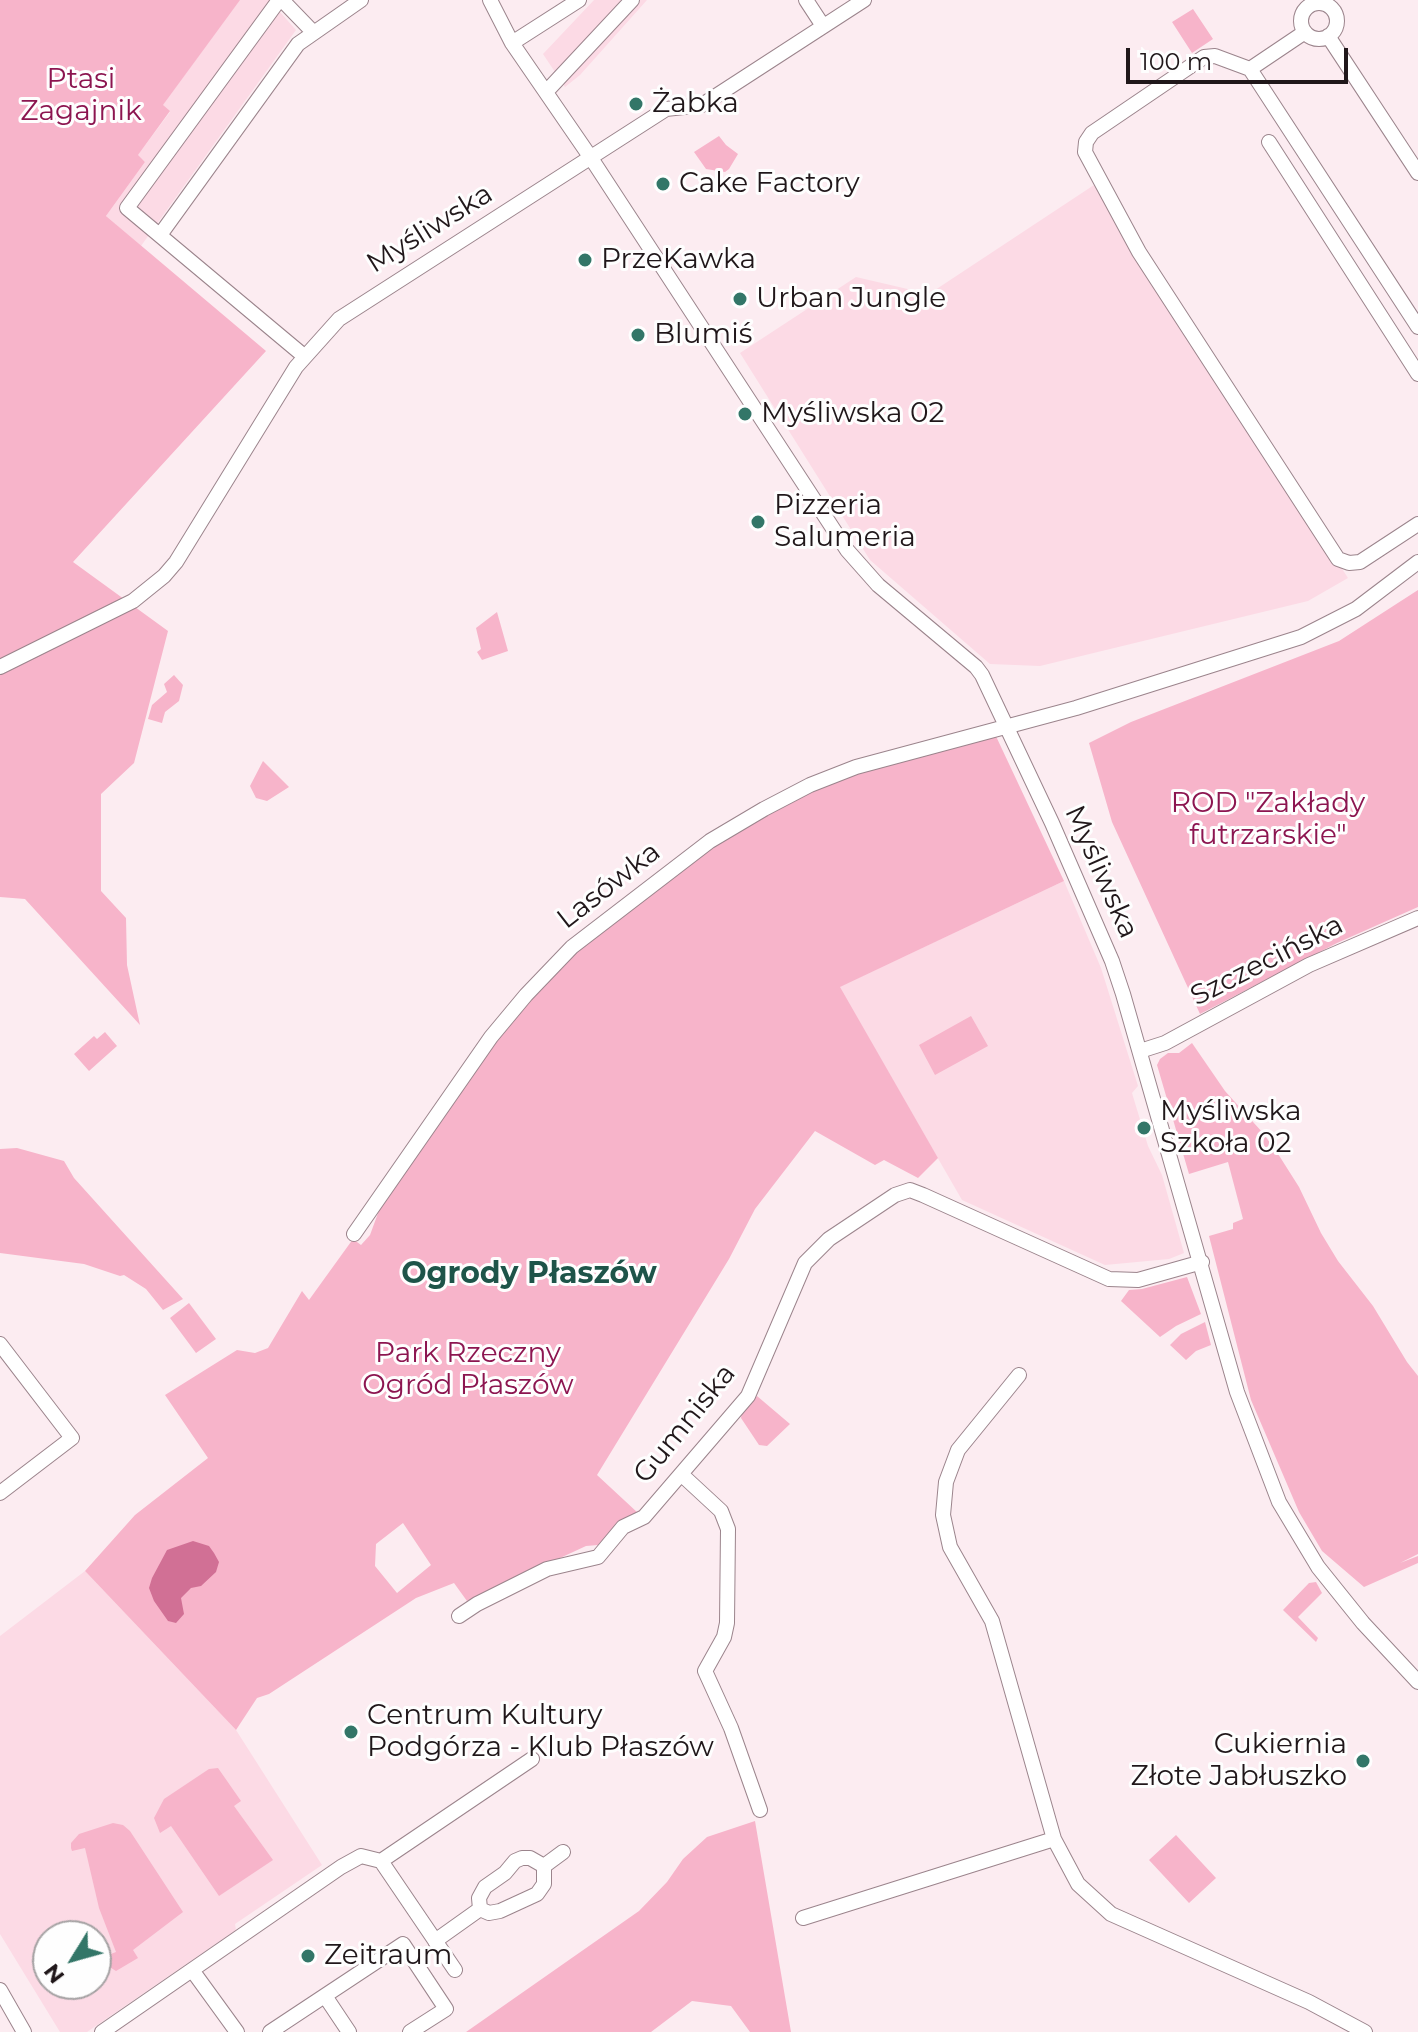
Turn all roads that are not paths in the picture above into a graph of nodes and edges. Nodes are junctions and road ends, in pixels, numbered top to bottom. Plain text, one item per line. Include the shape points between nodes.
1 (280, 0) edge
2 (361, 0) edge
3 (490, 0) edge
4 (579, 0) edge
5 (632, 0) edge
6 (806, 0) edge
7 (864, 0) edge
8 (1347, 1) edge
9 (1307, 3) edge
10 (1334, 10) junction
11 (823, 26) junction
12 (313, 32) junction
13 (1305, 32) junction
14 (1328, 36) junction
15 (512, 43) junction
16 (1250, 69) junction
17 (546, 92) junction
18 (1269, 142) dead end
19 (591, 158) junction
20 (1418, 173) edge
21 (1334, 197) junction
22 (1313, 211) junction
23 (160, 235) junction
24 (1418, 327) edge
25 (304, 356) junction
26 (1418, 374) edge
27 (1418, 524) edge
28 (1418, 562) edge
29 (0, 667) edge
30 (1007, 728) junction
31 (1418, 918) edge
32 (1140, 1051) junction
33 (354, 1234) dead end
34 (1202, 1262) junction
35 (0, 1344) edge
36 (1019, 1375) dead end
37 (681, 1474) junction
38 (0, 1493) edge
39 (459, 1616) dead end
40 (1418, 1682) edge
41 (532, 1759) dead end
42 (760, 1810) dead end
43 (1054, 1839) junction
44 (563, 1852) dead end
45 (381, 1861) junction
46 (544, 1866) junction
47 (480, 1909) junction
48 (803, 1918) dead end
49 (435, 1941) junction
50 (192, 1970) junction
51 (455, 1970) dead end
52 (0, 1990) edge
53 (325, 1996) junction
54 (24, 2032) edge
55 (102, 2032) edge
56 (237, 2032) edge
57 (270, 2032) edge
58 (349, 2032) edge
59 (410, 2032) edge
60 (1365, 2032) edge

1 - 12 street
1 - 23 street via 127,208
2 - 12 street
3 - 15 street, Myśliwska
4 - 15 street
5 - 17 street
6 - 11 street
7 - 11 street
8 - 10 street
9 - 10 street via 1324,3
9 - 13 street via 1301,18
10 - 14 street via 1336,25
11 - 19 street, Myśliwska via 707,103 666,109
12 - 23 street via 298,44
13 - 14 street via 1317,39
13 - 16 street
14 - 20 street
15 - 17 street, Myśliwska
16 - 21 street
16 - 27 street via 1204,57 1092,133 1085,152 1139,252 1338,559 1360,562
17 - 19 street, Myśliwska
18 - 22 street
19 - 25 street, Myśliwska via 360,303
19 - 30 street, Myśliwska via 847,550 878,585 976,667
21 - 22 street
21 - 24 street
22 - 26 street
23 - 25 street
25 - 29 street via 164,576 133,601
28 - 30 street, Lasówka via 1356,609 1301,637
30 - 32 street, Myśliwska via 1112,961
30 - 33 street, Lasówka via 856,767 810,785 710,841 572,947 491,1037
31 - 32 street, Szczecińska via 1288,975 1165,1043
32 - 34 street, Myśliwska
34 - 37 street, Gumniska via 1138,1280 1109,1279 923,1195 910,1190 895,1195 829,1239 805,1263 748,1396
34 - 40 street, Myśliwska via 1237,1392 1279,1502 1318,1567
35 - 38 street via 72,1438
36 - 43 street via 958,1450 946,1482 943,1515 950,1547 992,1621
37 - 39 street, Gumniska via 644,1517 623,1527 598,1557 547,1569
37 - 42 street via 721,1511 728,1529 727,1623 705,1671
41 - 45 street
43 - 48 street
43 - 60 street via 1078,1884 1111,1914
44 - 46 street
45 - 49 street
45 - 50 street via 361,1856 341,1867
46 - 47 street via 544,1884 537,1894 500,1911
46 - 47 street via 530,1858 515,1861 485,1887
47 - 49 street
49 - 51 street
50 - 55 street
50 - 56 street
52 - 54 street
53 - 57 street
53 - 58 street
53 - 59 street via 403,1944 446,2009

